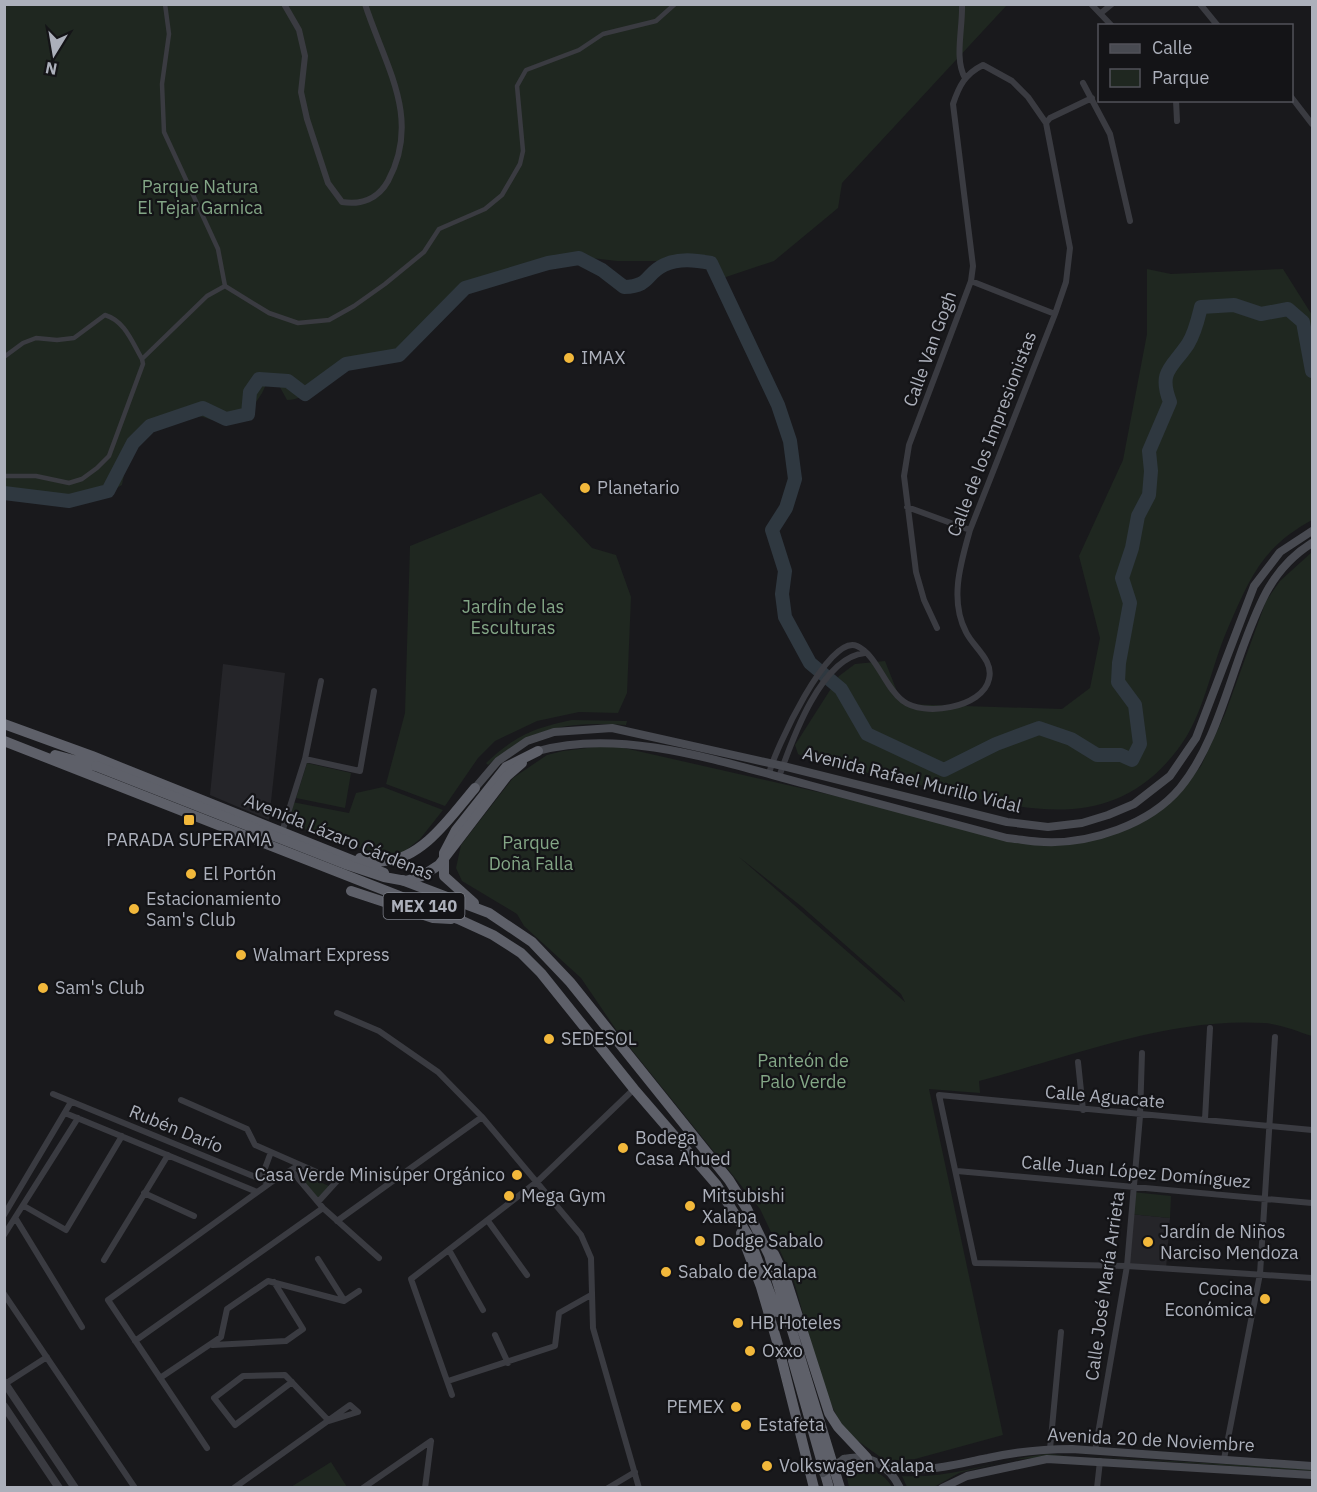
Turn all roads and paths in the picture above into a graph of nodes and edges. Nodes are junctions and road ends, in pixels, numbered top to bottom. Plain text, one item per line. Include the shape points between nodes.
1 (165, 4) edge
2 (284, 4) edge
3 (365, 4) edge
4 (675, 4) edge
5 (962, 4) edge
6 (1091, 4) edge
7 (1112, 4) edge
8 (1200, 4) edge
9 (1101, 13) junction
10 (1110, 24) edge
11 (1216, 24) edge
12 (982, 64) joint
13 (965, 78) junction
14 (1083, 83) dead end
15 (1092, 98) junction
16 (1293, 99) edge
17 (1176, 102) edge
18 (1177, 121) dead end
19 (1046, 123) junction
20 (1312, 124) edge
21 (1130, 221) dead end
22 (971, 281) junction
23 (225, 286) junction
24 (1055, 314) junction
25 (4, 357) edge
26 (142, 359) junction
27 (4, 476) edge
28 (907, 507) junction
29 (970, 530) junction
30 (1312, 531) edge
31 (1312, 543) edge
32 (937, 627) dead end
33 (864, 653) junction
34 (321, 681) dead end
35 (374, 691) dead end
36 (4, 724) edge
37 (787, 729) junction
38 (795, 733) junction
39 (4, 741) edge
40 (22, 748) junction
41 (538, 751) junction
42 (305, 759) junction
43 (771, 763) junction
44 (783, 766) junction
45 (769, 774) junction
46 (779, 777) junction
47 (475, 788) joint
48 (282, 832) junction
49 (343, 854) junction
50 (351, 891) dead end
51 (489, 914) junction
52 (458, 919) junction
53 (337, 1013) dead end
54 (1210, 1028) dead end
55 (1275, 1037) dead end
56 (1142, 1053) dead end
57 (1078, 1062) dead end
58 (634, 1089) junction
59 (53, 1094) dead end
60 (181, 1100) dead end
61 (71, 1102) junction
62 (1083, 1110) junction
63 (65, 1113) junction
64 (1140, 1116) junction
65 (482, 1117) junction
66 (78, 1118) junction
67 (1205, 1119) junction
68 (1269, 1125) junction
69 (1312, 1130) edge
70 (122, 1136) junction
71 (271, 1152) junction
72 (168, 1155) junction
73 (299, 1164) junction
74 (291, 1170) junction
75 (957, 1171) junction
76 (261, 1179) junction
77 (538, 1181) junction
78 (270, 1183) junction
79 (1135, 1188) junction
80 (257, 1192) junction
81 (144, 1193) junction
82 (1265, 1198) junction
83 (318, 1202) junction
84 (1312, 1203) edge
85 (24, 1206) junction
86 (323, 1208) junction
87 (4, 1215) edge
88 (194, 1216) dead end
89 (738, 1217) junction
90 (16, 1219) junction
91 (337, 1221) junction
92 (488, 1221) junction
93 (758, 1230) junction
94 (4, 1235) edge
95 (449, 1250) junction
96 (379, 1258) dead end
97 (318, 1259) dead end
98 (104, 1260) dead end
99 (1127, 1266) junction
100 (1260, 1274) junction
101 (527, 1275) dead end
102 (1312, 1278) edge
103 (274, 1282) junction
104 (359, 1292) dead end
105 (4, 1294) edge
106 (591, 1295) junction
107 (344, 1300) junction
108 (483, 1310) dead end
109 (82, 1327) dead end
110 (1062, 1332) dead end
111 (495, 1335) dead end
112 (135, 1341) junction
113 (213, 1345) junction
114 (47, 1357) junction
115 (508, 1363) junction
116 (160, 1378) junction
117 (448, 1381) junction
118 (292, 1382) junction
119 (5, 1383) edge
120 (452, 1395) dead end
121 (4, 1406) edge
122 (207, 1448) dead end
123 (1050, 1449) junction
124 (1095, 1451) junction
125 (867, 1458) junction
126 (1224, 1459) junction
127 (1100, 1461) junction
128 (882, 1464) junction
129 (1312, 1466) edge
130 (635, 1472) junction
131 (1312, 1475) edge
132 (58, 1488) edge
133 (75, 1488) edge
134 (135, 1488) edge
135 (234, 1488) edge
136 (363, 1488) edge
137 (424, 1488) edge
138 (608, 1488) edge
139 (639, 1488) edge
140 (815, 1488) edge
141 (829, 1488) edge
142 (840, 1488) edge
143 (900, 1488) edge
144 (942, 1488) edge
145 (1097, 1488) edge

1 - 23 street via 169,34 162,84 164,132 218,249
2 - 3 street via 299,30 305,56 301,92 328,183 342,202 357,205 375,196 387,183 399,158 404,126 396,89
4 - 23 street via 656,21 603,34 579,50 526,70 517,86 522,157 502,195 485,208 439,229 424,252 354,306 328,320 298,323 269,313
5 - 13 street via 959,67
6 - 9 street
7 - 9 street
8 - 11 street
9 - 10 street
12 - 13 street, Calle Van Gogh
12 - 19 street, Calle de los Impresionistas via 1012,81
13 - 22 street, Calle Van Gogh via 953,104 972,243
14 - 15 street
15 - 19 street
15 - 21 street via 1110,134
16 - 20 street
17 - 18 street
19 - 24 street, Calle de los Impresionistas via 1070,248 1066,282
22 - 24 street
22 - 28 street, Calle Van Gogh via 909,445 904,476
23 - 26 street via 207,296
24 - 29 street, Calle de los Impresionistas
25 - 26 street via 36,338 74,338 105,315 121,324
26 - 27 street via 109,456 97,468 69,483 36,476
28 - 29 street
28 - 32 street, Calle Van Gogh via 916,572
29 - 33 street, Calle de los Impresionistas via 957,594 965,632 989,664 990,679 983,693 959,705 938,709 904,703
30 - 44 main road, Avenida Rafael Murillo Vidal via 1280,552 1254,586 1196,738 1170,777 1134,804 1082,823 1038,826 1007,822
31 - 46 main road, Avenida Rafael Murillo Vidal via 1289,560 1265,591 1212,730 1180,788 1137,821 1078,840 1007,838
33 - 37 street via 857,646 847,645 830,656
33 - 38 street via 852,654 832,670
34 - 42 street
35 - 42 street via 360,771
36 - 48 highway, Avenida Lázaro Cárdenas / MEX 140
37 - 38 street
37 - 43 street
38 - 44 street
39 - 40 highway, Avenida Lázaro Cárdenas / MEX 140
40 - 41 highway, bridge via 96,766 348,865 406,881 439,865 507,776
40 - 52 highway, Avenida Lázaro Cárdenas / MEX 140
41 - 45 main road, Avenida Rafael Murillo Vidal via 582,742 625,742
41 - 51 highway via 521,757 496,777 456,830 444,853 444,876 449,883
42 - 48 street
43 - 44 main road, Avenida Rafael Murillo Vidal
43 - 45 street
43 - 47 main road, Avenida Rafael Murillo Vidal via 631,730 587,728 554,732 527,741 498,761
44 - 46 street
45 - 46 main road, Avenida Rafael Murillo Vidal
47 - 49 highway via 449,819 413,851 382,862
48 - 49 highway, Avenida Lázaro Cárdenas / MEX 140
49 - 51 highway, Avenida Lázaro Cárdenas / MEX 140
50 - 52 highway via 433,918
51 - 93 highway, Avenida Lázaro Cárdenas / MEX 140 via 532,942 570,982 729,1180
52 - 58 highway, Avenida Lázaro Cárdenas / MEX 140 via 493,935 541,973
53 - 65 street via 393,1039 438,1072
54 - 67 street
55 - 68 street
56 - 64 street, Calle José María Arrieta
57 - 62 street
58 - 77 street
58 - 89 highway, Avenida Lázaro Cárdenas / MEX 140 via 716,1184
59 - 61 street, Rubén Darío
60 - 71 street via 247,1129 255,1145
61 - 63 street
61 - 76 street, Rubén Darío
62 - 64 street, Calle Aguacate
62 - 75 street, Calle Aguacate via 939,1095
63 - 66 street, Rubén Darío
63 - 87 street
64 - 67 street, Calle Aguacate
64 - 79 street, Calle José María Arrieta
65 - 77 street
65 - 91 street
66 - 70 street, Rubén Darío
66 - 85 street
67 - 68 street, Calle Aguacate
68 - 69 street, Calle Aguacate
68 - 82 street
70 - 72 street, Rubén Darío
70 - 85 street via 66,1230
71 - 73 street
71 - 76 street
72 - 80 street, Rubén Darío
72 - 81 street
73 - 74 street
73 - 83 street via 337,1181
74 - 78 street
74 - 83 street
75 - 79 street, Calle Juan López Domínguez
75 - 99 street via 975,1263
76 - 78 street, Rubén Darío
77 - 92 street
77 - 106 street via 587,1246 593,1271
78 - 80 street
79 - 82 street, Calle Juan López Domínguez
79 - 99 street, Calle José María Arrieta
80 - 112 street via 108,1300
81 - 88 street
81 - 98 street
82 - 84 street, Calle Juan López Domínguez
82 - 100 street
83 - 86 street
85 - 90 street
86 - 91 street
86 - 112 street
89 - 140 highway via 778,1345
89 - 141 highway, Avenida Lázaro Cárdenas / MEX 140 via 769,1284
90 - 94 street
90 - 109 street
91 - 96 street
92 - 95 street
92 - 101 street
93 - 125 highway via 786,1279 829,1413
93 - 142 highway, Avenida Lázaro Cárdenas / MEX 140
95 - 108 street
95 - 117 street via 411,1279
97 - 107 street
99 - 100 street
99 - 124 street, Calle José María Arrieta
100 - 102 street
100 - 126 street
103 - 107 street
103 - 113 street via 268,1281 227,1310 221,1337
103 - 113 street via 303,1329 286,1341
104 - 107 street
105 - 114 street
106 - 115 street via 559,1313 555,1346
106 - 130 street via 593,1328
110 - 123 street
111 - 115 street
112 - 116 street
113 - 116 street
114 - 119 street
114 - 134 street
115 - 117 street
116 - 122 street
117 - 120 street
118 - 118 street via 285,1375 243,1377 214,1398 235,1425
118 - 135 street via 329,1421
119 - 133 street
121 - 132 street
123 - 124 main road, Avenida 20 de Noviembre
123 - 128 main road, Avenida 20 de Noviembre via 929,1470 900,1470
124 - 126 main road, Avenida 20 de Noviembre
125 - 128 main road, Avenida 20 de Noviembre
125 - 140 main road, bridge via 844,1459 823,1473
126 - 129 main road, Avenida 20 de Noviembre
127 - 131 main road, Avenida 20 de Noviembre
127 - 144 main road, Avenida 20 de Noviembre via 1047,1459 967,1476
127 - 145 street
128 - 143 main road
130 - 138 street
130 - 139 street
136 - 137 street via 431,1441

